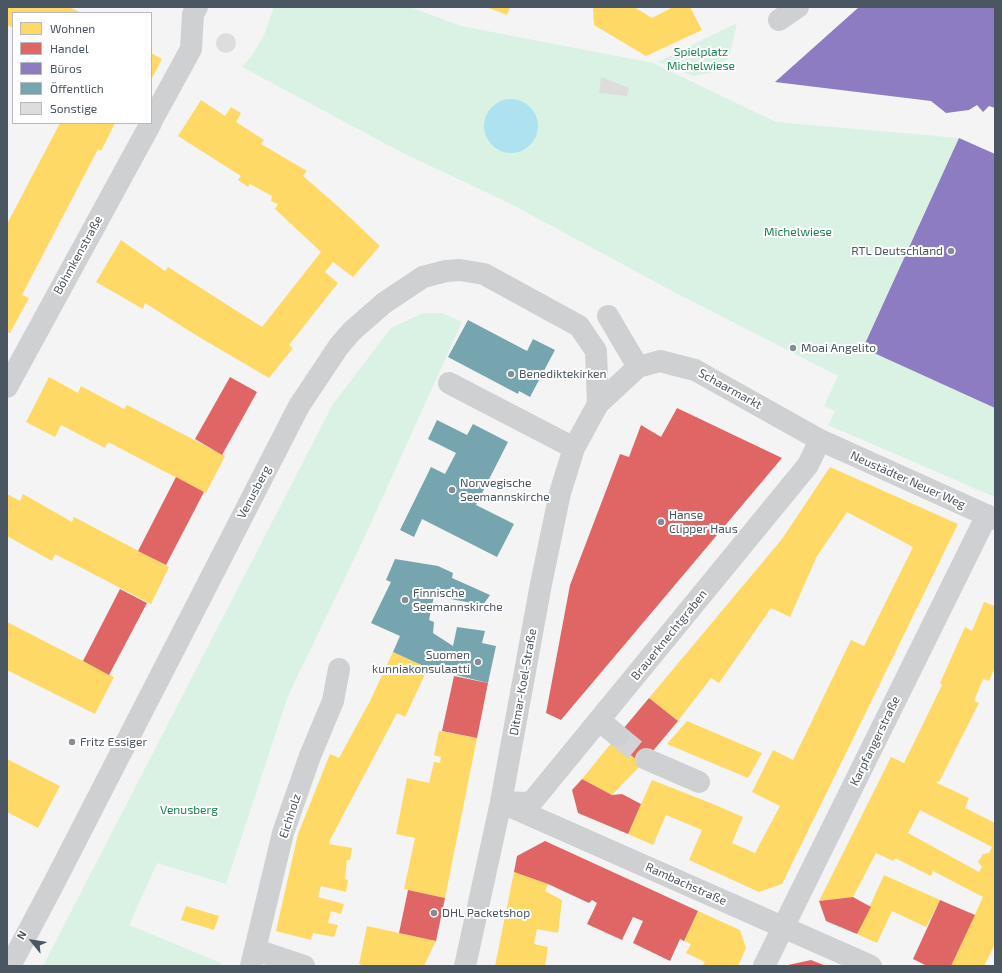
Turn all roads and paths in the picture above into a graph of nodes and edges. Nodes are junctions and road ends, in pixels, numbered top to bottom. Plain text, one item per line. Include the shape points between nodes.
1 (798, 7) edge
2 (189, 9) edge
3 (779, 20) dead end
4 (152, 121) edge
5 (150, 124) edge
6 (608, 316) dead end
7 (638, 367) junction
8 (449, 383) dead end
9 (7, 387) edge
10 (598, 404) junction
11 (820, 440) junction
12 (574, 448) junction
13 (991, 517) edge
14 (339, 669) dead end
15 (599, 720) junction
16 (618, 736) tunnel mouth
17 (646, 759) tunnel mouth
18 (699, 782) dead end
19 (500, 802) junction
20 (783, 927) junction
21 (254, 958) edge
22 (10, 966) edge
23 (304, 966) edge
24 (465, 966) edge
25 (764, 966) edge
26 (871, 966) edge

1 - 3 street
2 - 4 street, Böhmkenstraße via 191,49
5 - 9 street, Böhmkenstraße
6 - 7 street
7 - 10 street, Schaarmarkt
7 - 11 street, Schaarmarkt via 660,361 695,370
8 - 12 street
10 - 12 street, Ditmar-Koel-Straße
10 - 22 street, Venusberg via 596,351 579,326 484,274 460,270 423,277 384,303 352,332 329,360 299,406
11 - 13 street, Neustädter Neuer Weg
11 - 15 street, Brauerknechtgraben via 808,465
12 - 19 street, Ditmar-Koel-Straße via 560,493 540,584
13 - 20 street, Karpfangerstraße
14 - 21 street, Eichholz via 333,701 310,756 283,833
15 - 16 street
15 - 19 street, Brauerknechtgraben via 531,803
17 - 18 street
19 - 20 street, Rambachstraße
19 - 24 street, Ditmar-Koel-Straße
20 - 25 street, Karpfangerstraße
20 - 26 street, Rambachstraße
21 - 23 street

